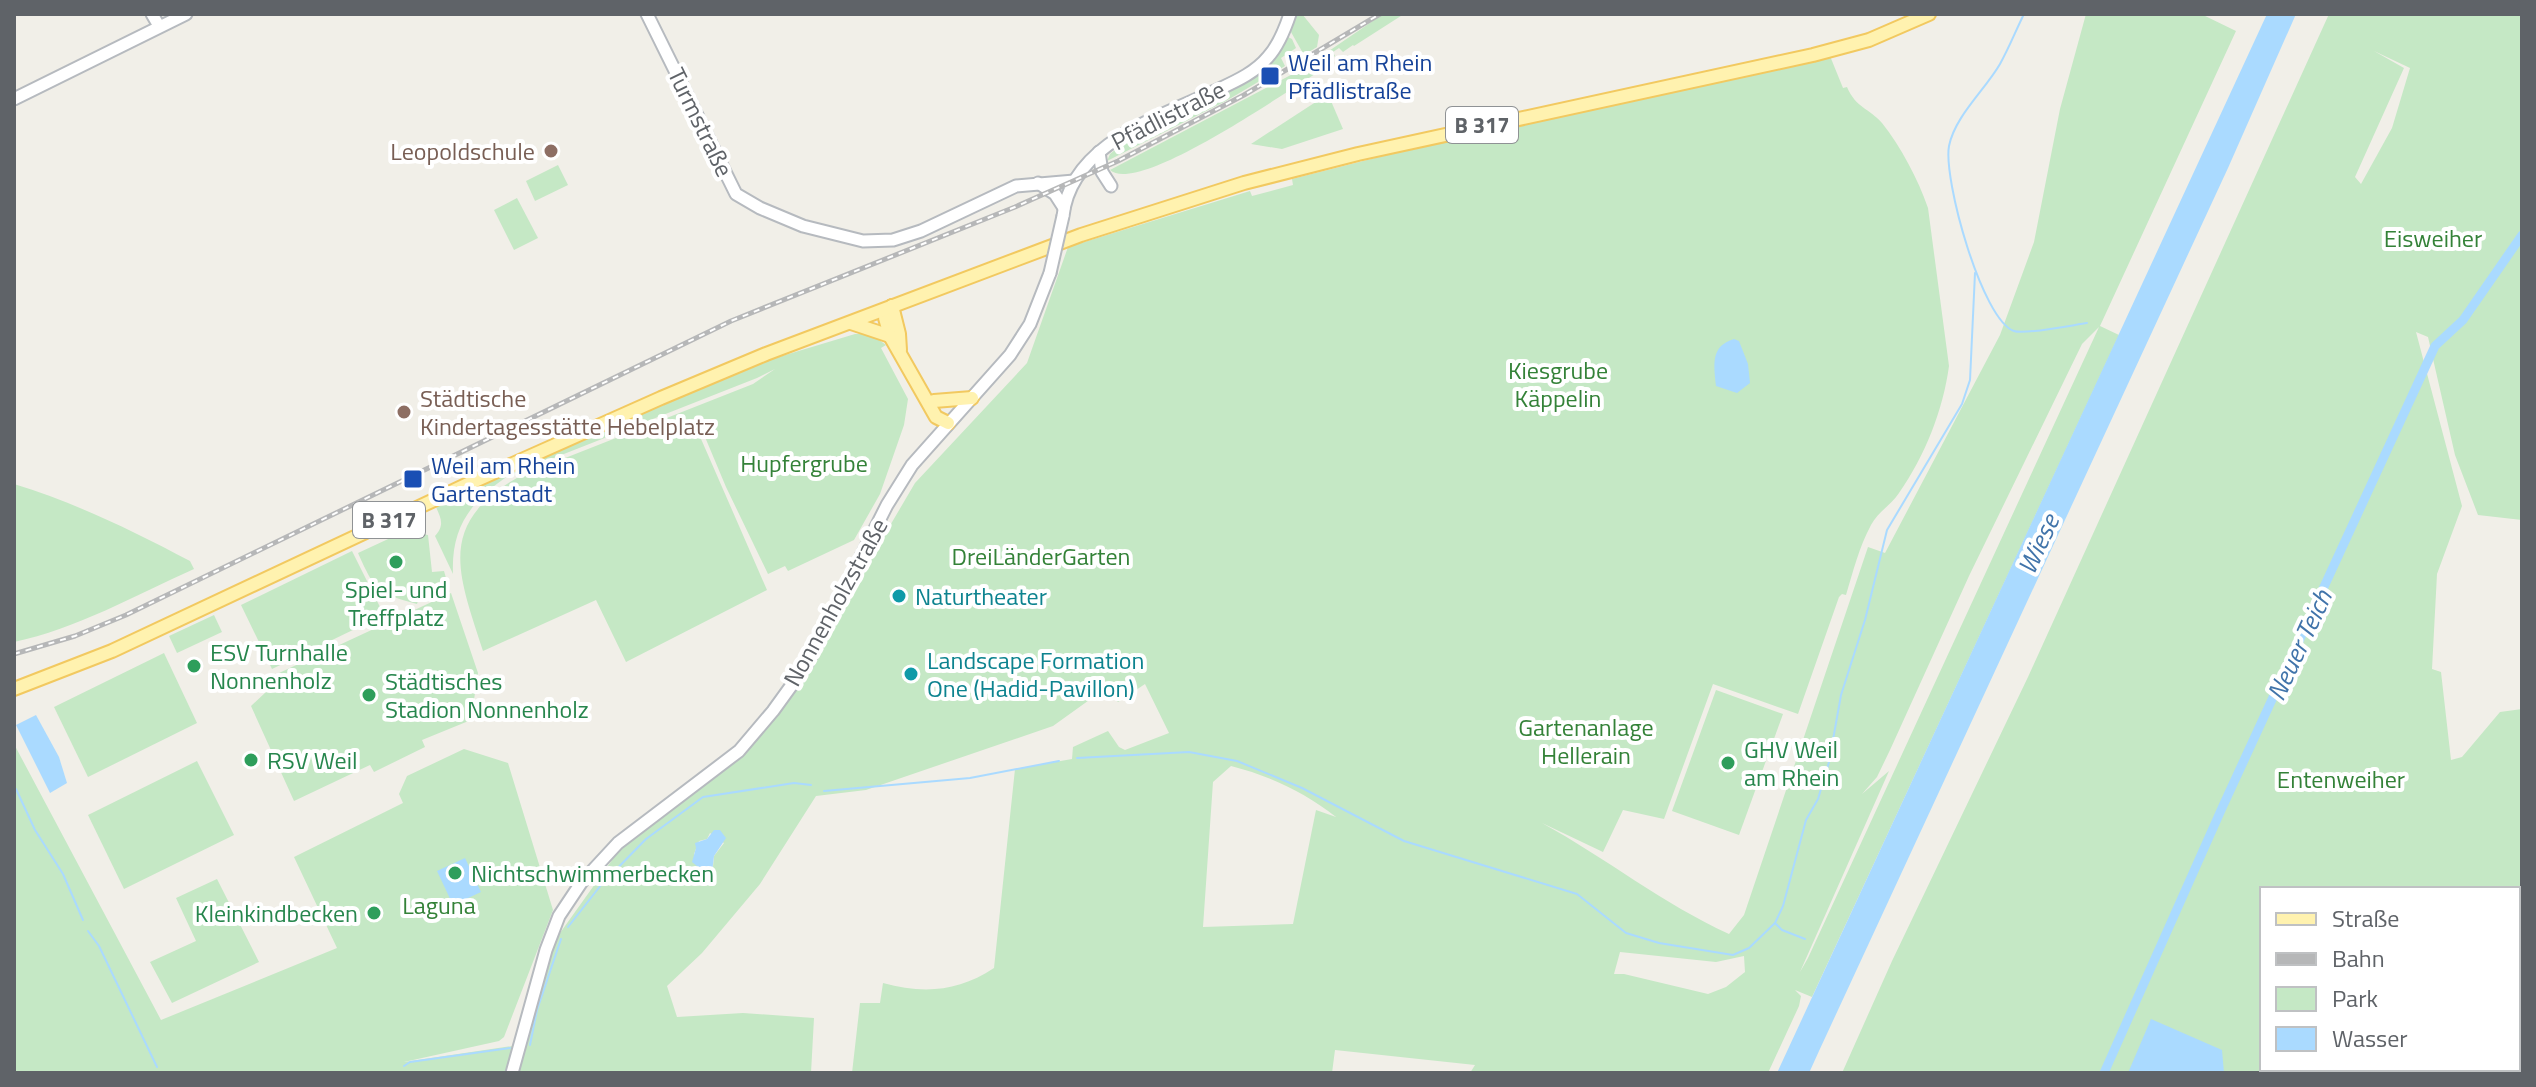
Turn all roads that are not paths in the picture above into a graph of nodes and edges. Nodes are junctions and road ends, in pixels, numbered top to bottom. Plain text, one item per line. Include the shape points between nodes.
1 (152, 14) edge
2 (186, 14) edge
3 (647, 14) edge
4 (1290, 14) edge
5 (1929, 14) edge
6 (159, 26) junction
7 (14, 99) edge
8 (1099, 152) junction
9 (1074, 181) junction
10 (1038, 183) junction
11 (1111, 186) dead end
12 (1064, 212) junction
13 (892, 306) junction
14 (851, 323) junction
15 (890, 336) junction
16 (900, 351) junction
17 (929, 398) junction
18 (972, 398) junction
19 (948, 423) junction
20 (14, 689) edge
21 (512, 1073) edge

1 - 6 street
2 - 6 street
3 - 10 street, Turmstraße via 736,194 760,208 803,226 863,241 893,240 1016,186
4 - 8 street, Pfädlistraße via 1277,44 1244,77 1125,134
5 - 13 main road, B 317 via 1869,40 1813,55 1244,183 1081,235
6 - 7 street
8 - 9 street, Pfädlistraße
8 - 11 street
9 - 10 street, Turmstraße
9 - 12 street, Nonnenholzstraße
10 - 12 street via 1055,194
12 - 18 street, Nonnenholzstraße, bridge via 1050,273 1030,324
13 - 14 main road, B 317
13 - 15 main road via 885,318
13 - 16 main road
14 - 15 main road
14 - 20 main road, B 317 via 574,436 112,651
15 - 16 main road
16 - 17 main road
17 - 18 main road
17 - 19 main road via 945,412
18 - 19 street, Nonnenholzstraße
19 - 21 street, Nonnenholzstraße via 887,505 807,664 773,711 739,751 618,843 575,892 546,950

